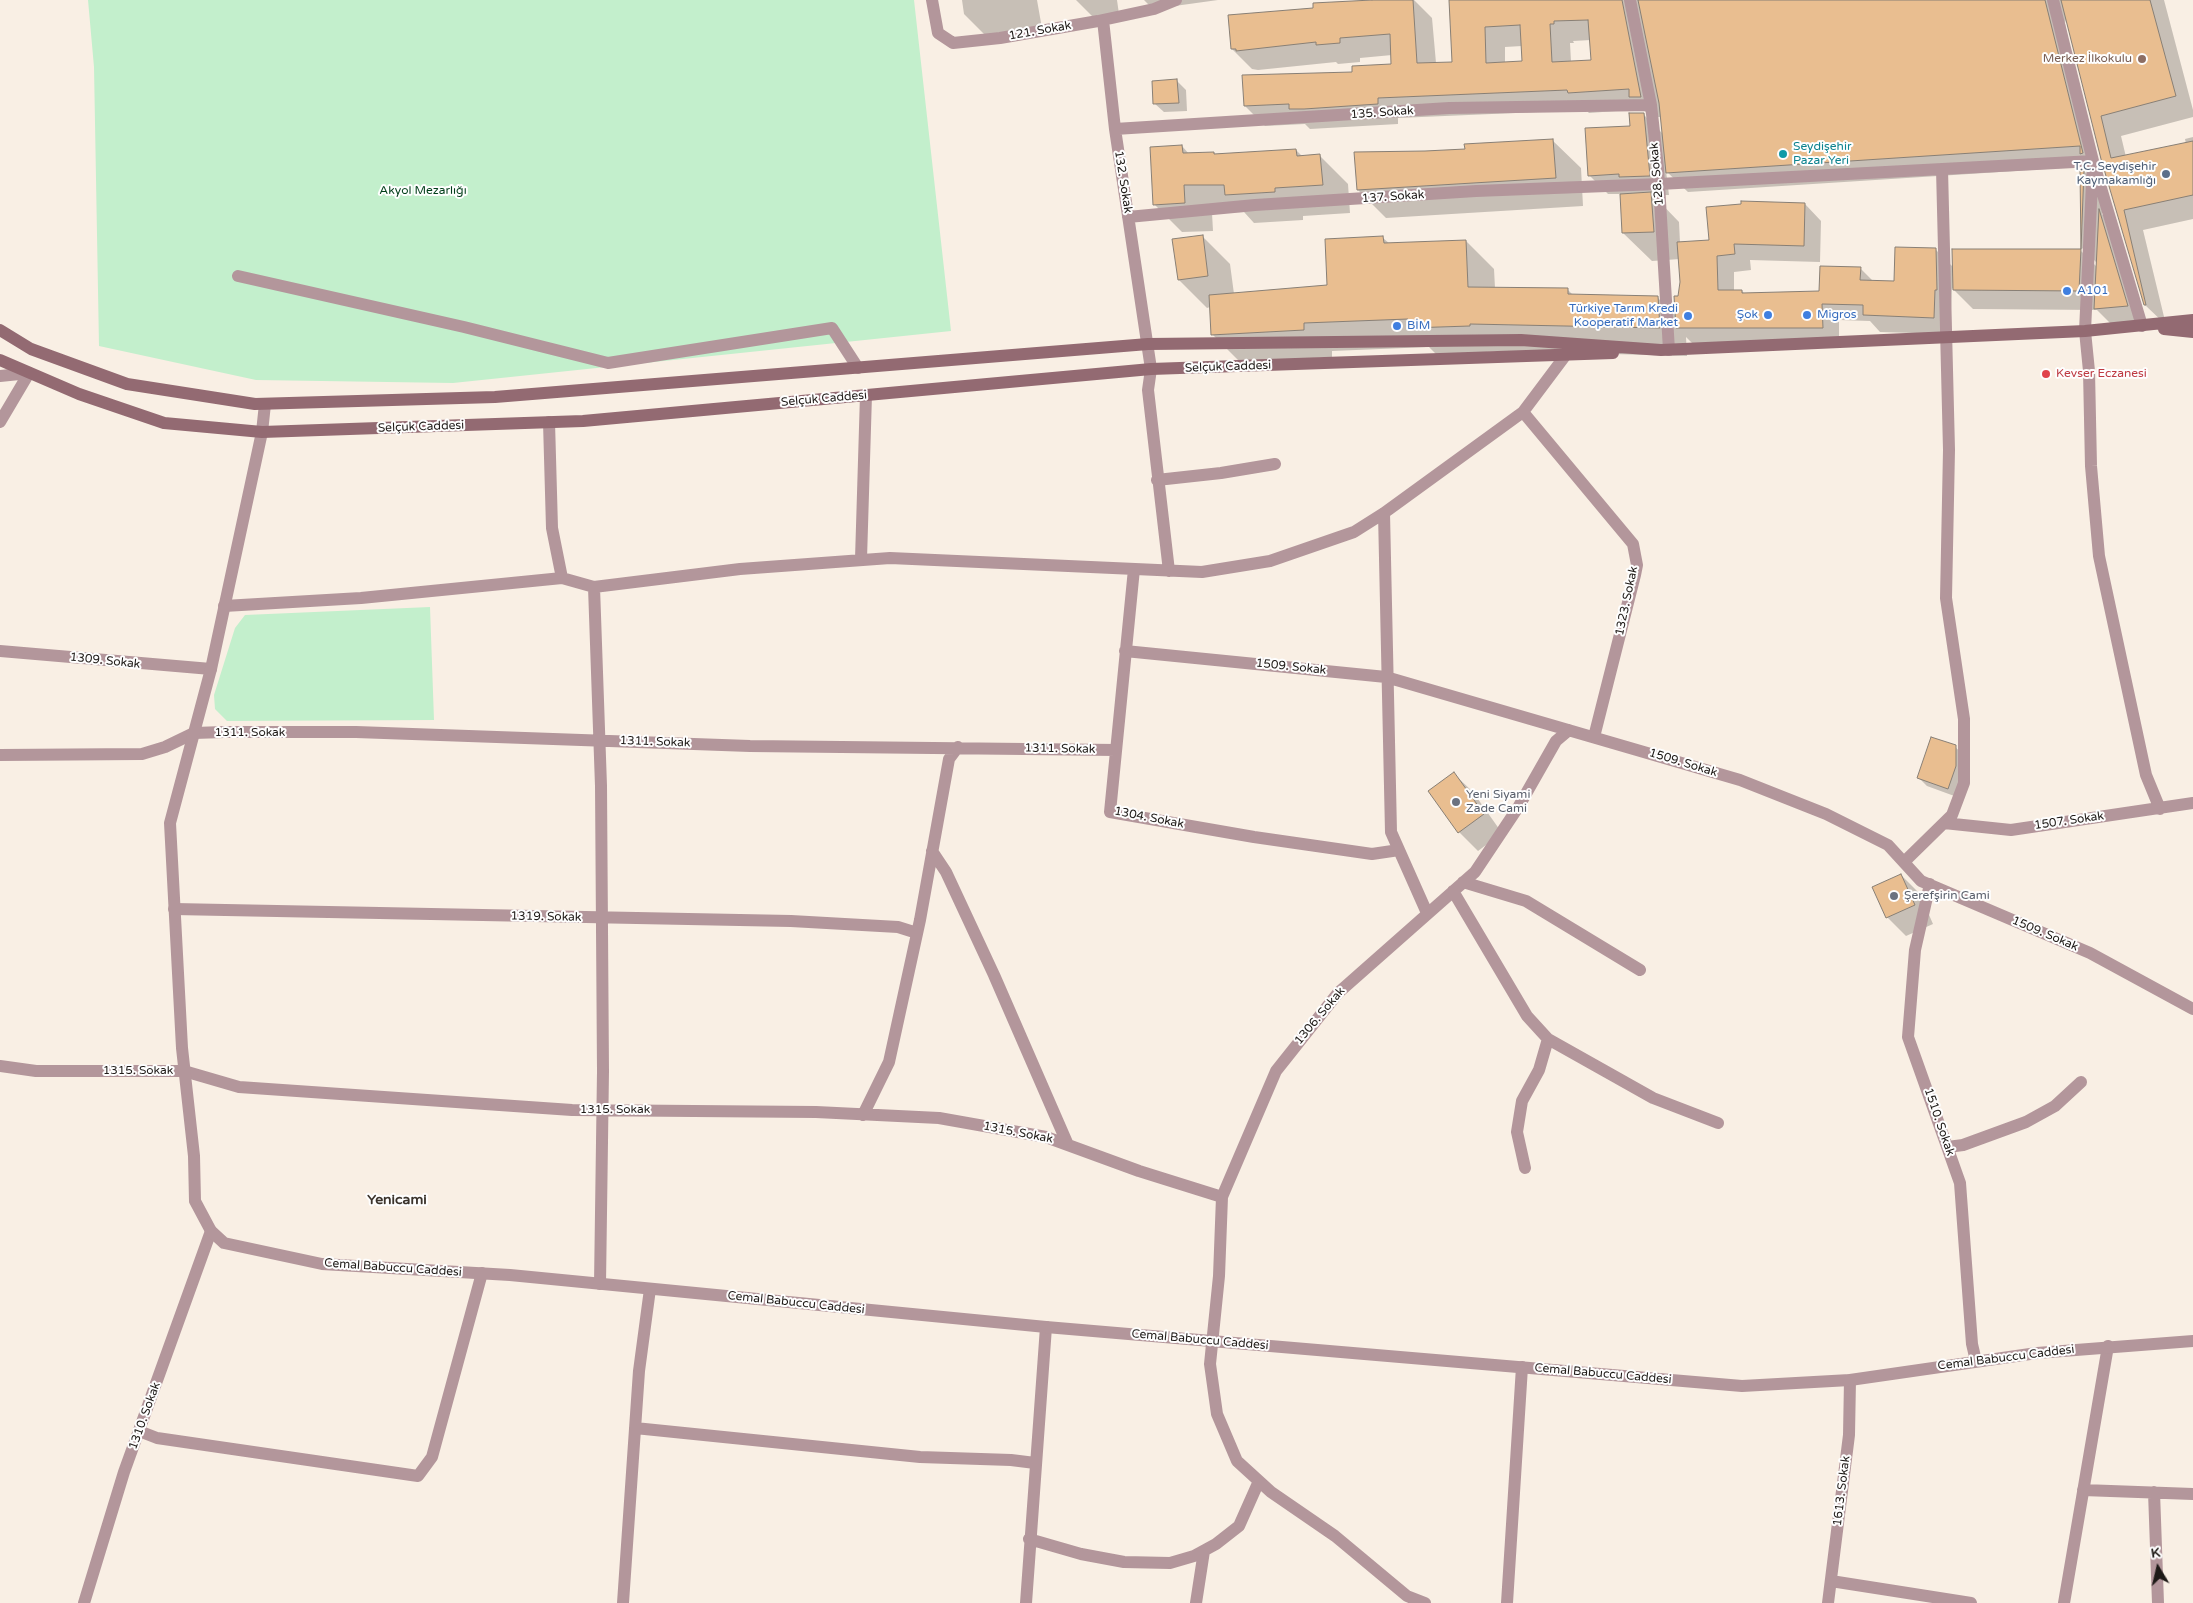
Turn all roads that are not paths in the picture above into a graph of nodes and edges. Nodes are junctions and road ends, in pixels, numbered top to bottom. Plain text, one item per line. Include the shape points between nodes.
1 (932, 0) edge
2 (1176, 0) edge
3 (1630, 0) edge
4 (2053, 0) edge
5 (1103, 20) junction
6 (1650, 105) junction
7 (1115, 129) junction
8 (2094, 161) junction
9 (1942, 169) junction
10 (1659, 184) junction
11 (1128, 217) junction
12 (238, 276) dead end
13 (2193, 320) edge
14 (2142, 326) junction
15 (0, 330) edge
16 (2085, 331) junction
17 (2193, 332) edge
18 (1945, 338) junction
19 (1148, 344) junction
20 (1665, 350) junction
21 (1565, 356) junction
22 (0, 360) edge
23 (858, 368) junction
24 (1151, 369) junction
25 (29, 373) junction
26 (0, 376) edge
27 (866, 395) junction
28 (265, 404) junction
29 (1523, 412) junction
30 (0, 422) edge
31 (549, 422) junction
32 (262, 432) junction
33 (1275, 464) dead end
34 (1157, 480) junction
35 (1384, 513) junction
36 (862, 560) junction
37 (1134, 569) junction
38 (1170, 571) junction
39 (562, 578) junction
40 (594, 588) junction
41 (224, 606) junction
42 (0, 651) edge
43 (1125, 651) junction
44 (211, 669) junction
45 (1386, 677) junction
46 (1569, 730) junction
47 (194, 733) junction
48 (1594, 736) junction
49 (599, 740) junction
50 (958, 747) junction
51 (1116, 750) junction
52 (0, 755) edge
53 (2193, 803) edge
54 (2160, 809) junction
55 (1944, 823) junction
56 (1399, 850) junction
57 (932, 851) junction
58 (1904, 862) junction
59 (1463, 882) junction
60 (1930, 884) junction
61 (1453, 891) junction
62 (174, 909) junction
63 (1427, 913) junction
64 (600, 918) junction
65 (917, 933) junction
66 (1640, 970) dead end
67 (2193, 1009) edge
68 (1548, 1039) junction
69 (0, 1066) edge
70 (184, 1070) junction
71 (2081, 1082) dead end
72 (602, 1110) junction
73 (862, 1115) junction
74 (1718, 1123) dead end
75 (1068, 1145) junction
76 (1948, 1147) junction
77 (1525, 1168) dead end
78 (1222, 1197) junction
79 (211, 1232) junction
80 (482, 1274) junction
81 (600, 1284) junction
82 (650, 1289) junction
83 (1046, 1327) junction
84 (2193, 1341) edge
85 (1212, 1342) junction
86 (2108, 1346) junction
87 (1976, 1361) junction
88 (1522, 1367) junction
89 (1850, 1380) junction
90 (635, 1428) junction
91 (140, 1430) junction
92 (1035, 1463) junction
93 (1259, 1481) junction
94 (2083, 1490) junction
95 (2154, 1492) junction
96 (2193, 1494) edge
97 (1029, 1539) junction
98 (1204, 1551) junction
99 (1831, 1581) junction
100 (84, 1603) edge
101 (623, 1603) edge
102 (1026, 1603) edge
103 (1196, 1603) edge
104 (1425, 1603) edge
105 (1507, 1603) edge
106 (1828, 1603) edge
107 (1971, 1603) edge
108 (2064, 1603) edge
109 (2158, 1603) edge

1 - 5 street, 121. Sokak via 938,33 953,43
2 - 5 street, 121. Sokak via 1154,10
3 - 6 street, 128. Sokak
4 - 8 street
5 - 7 street, 132. Sokak
6 - 7 street, 135. Sokak via 1449,108
6 - 10 street, 128. Sokak
7 - 11 street, 132. Sokak
8 - 9 street, 137. Sokak
8 - 14 street
8 - 16 street
9 - 10 street, 137. Sokak
9 - 18 street
10 - 11 street, 137. Sokak via 1448,193
10 - 20 street, 128. Sokak
11 - 19 street, 132. Sokak
12 - 23 street via 608,363 832,328
13 - 14 main road
14 - 16 main road
14 - 17 main road
15 - 28 main road via 31,349 128,384
16 - 18 main road
16 - 54 street via 2099,556 2146,775
18 - 20 main road
18 - 55 street via 1949,450 1946,598 1964,719 1964,783 1952,815
19 - 20 main road via 1521,340
19 - 23 main road
19 - 24 street, 132. Sokak
20 - 21 main road, Selçuk Caddesi
21 - 24 main road, Selçuk Caddesi
21 - 29 street
22 - 25 main road, Selçuk Caddesi
23 - 28 main road via 495,397
24 - 27 main road, Selçuk Caddesi
24 - 34 street, 132. Sokak via 1148,390
25 - 26 street
25 - 30 street
25 - 32 main road, Selçuk Caddesi via 78,394 164,423
27 - 31 main road, Selçuk Caddesi
27 - 36 street
28 - 32 street
29 - 35 street
29 - 48 street, 1323. Sokak via 1633,544 1637,566
31 - 32 main road, Selçuk Caddesi
31 - 39 street via 552,528
32 - 41 street
33 - 34 street
34 - 38 street, 132. Sokak
35 - 38 street via 1354,532 1270,561 1202,572
35 - 45 street
36 - 37 street via 890,558
36 - 40 street via 740,569
37 - 38 street
37 - 43 street, 1304. Sokak
39 - 40 street
39 - 41 street via 360,598
40 - 49 street
41 - 44 street
42 - 44 street, 1309. Sokak
43 - 45 street, 1509. Sokak
43 - 51 street, 1304. Sokak
44 - 47 street
45 - 46 street, 1509. Sokak
45 - 56 street via 1391,832
46 - 48 street, 1509. Sokak
46 - 59 street, 1306. Sokak via 1556,740 1514,814 1475,872
47 - 49 street, 1311. Sokak via 356,732
47 - 52 street via 142,754
47 - 62 street via 170,823
48 - 58 street, 1509. Sokak via 1740,780 1826,814 1888,845
49 - 50 street, 1311. Sokak via 750,746
49 - 64 street
50 - 51 street, 1311. Sokak
50 - 57 street via 949,760
51 - 56 street, 1304. Sokak via 1110,812 1372,854
53 - 54 street, 1507. Sokak
54 - 55 street, 1507. Sokak via 2011,830
55 - 58 street
56 - 63 street
57 - 65 street
57 - 75 street via 946,872 994,975
58 - 60 street, 1509. Sokak via 1921,881
59 - 61 street, 1306. Sokak
59 - 66 street via 1526,901
60 - 67 street, 1509. Sokak via 2090,953
60 - 76 street, 1510. Sokak via 1915,950 1908,1037
61 - 63 street, 1306. Sokak
61 - 68 street via 1527,1016
62 - 64 street, 1319. Sokak
62 - 70 street
63 - 78 street, 1306. Sokak via 1338,993 1276,1070
64 - 65 street, 1319. Sokak via 791,921 898,927
64 - 72 street
65 - 73 street via 889,1062
68 - 74 street via 1653,1098
68 - 77 street via 1539,1070 1522,1101 1517,1132
69 - 70 street, 1315. Sokak via 36,1071
70 - 72 street, 1315. Sokak via 239,1087
70 - 79 street via 194,1156 194,1201
71 - 76 street via 2055,1106 2026,1122
72 - 73 street, 1315. Sokak
72 - 81 street
73 - 75 street, 1315. Sokak via 939,1118 1046,1137
75 - 78 street, 1315. Sokak
76 - 87 street, 1510. Sokak via 1960,1183
78 - 85 street, 1306. Sokak
79 - 80 street, Cemal Babuccu Caddesi via 224,1242 322,1264
79 - 91 street, 1310. Sokak
80 - 81 street, Cemal Babuccu Caddesi
80 - 91 street via 432,1457 418,1476 157,1438
81 - 82 street, Cemal Babuccu Caddesi
82 - 83 street, Cemal Babuccu Caddesi
82 - 90 street
83 - 85 street, Cemal Babuccu Caddesi
83 - 92 street
84 - 86 street, Cemal Babuccu Caddesi
85 - 88 street, Cemal Babuccu Caddesi
85 - 93 street, 1306. Sokak via 1210,1364 1217,1414 1238,1461
86 - 87 street, Cemal Babuccu Caddesi
86 - 94 street
87 - 89 street, Cemal Babuccu Caddesi
88 - 89 street, Cemal Babuccu Caddesi via 1742,1386
88 - 105 street
89 - 99 street, 1613. Sokak via 1849,1434
90 - 92 street via 920,1457
90 - 101 street
91 - 100 street, 1310. Sokak
92 - 97 street
93 - 98 street via 1239,1526
93 - 104 street, 1306. Sokak via 1335,1536 1407,1596
94 - 95 street
94 - 108 street
95 - 96 street
95 - 109 street
97 - 98 street via 1124,1562 1170,1563
97 - 102 street
98 - 103 street
99 - 106 street, 1613. Sokak
99 - 107 street

